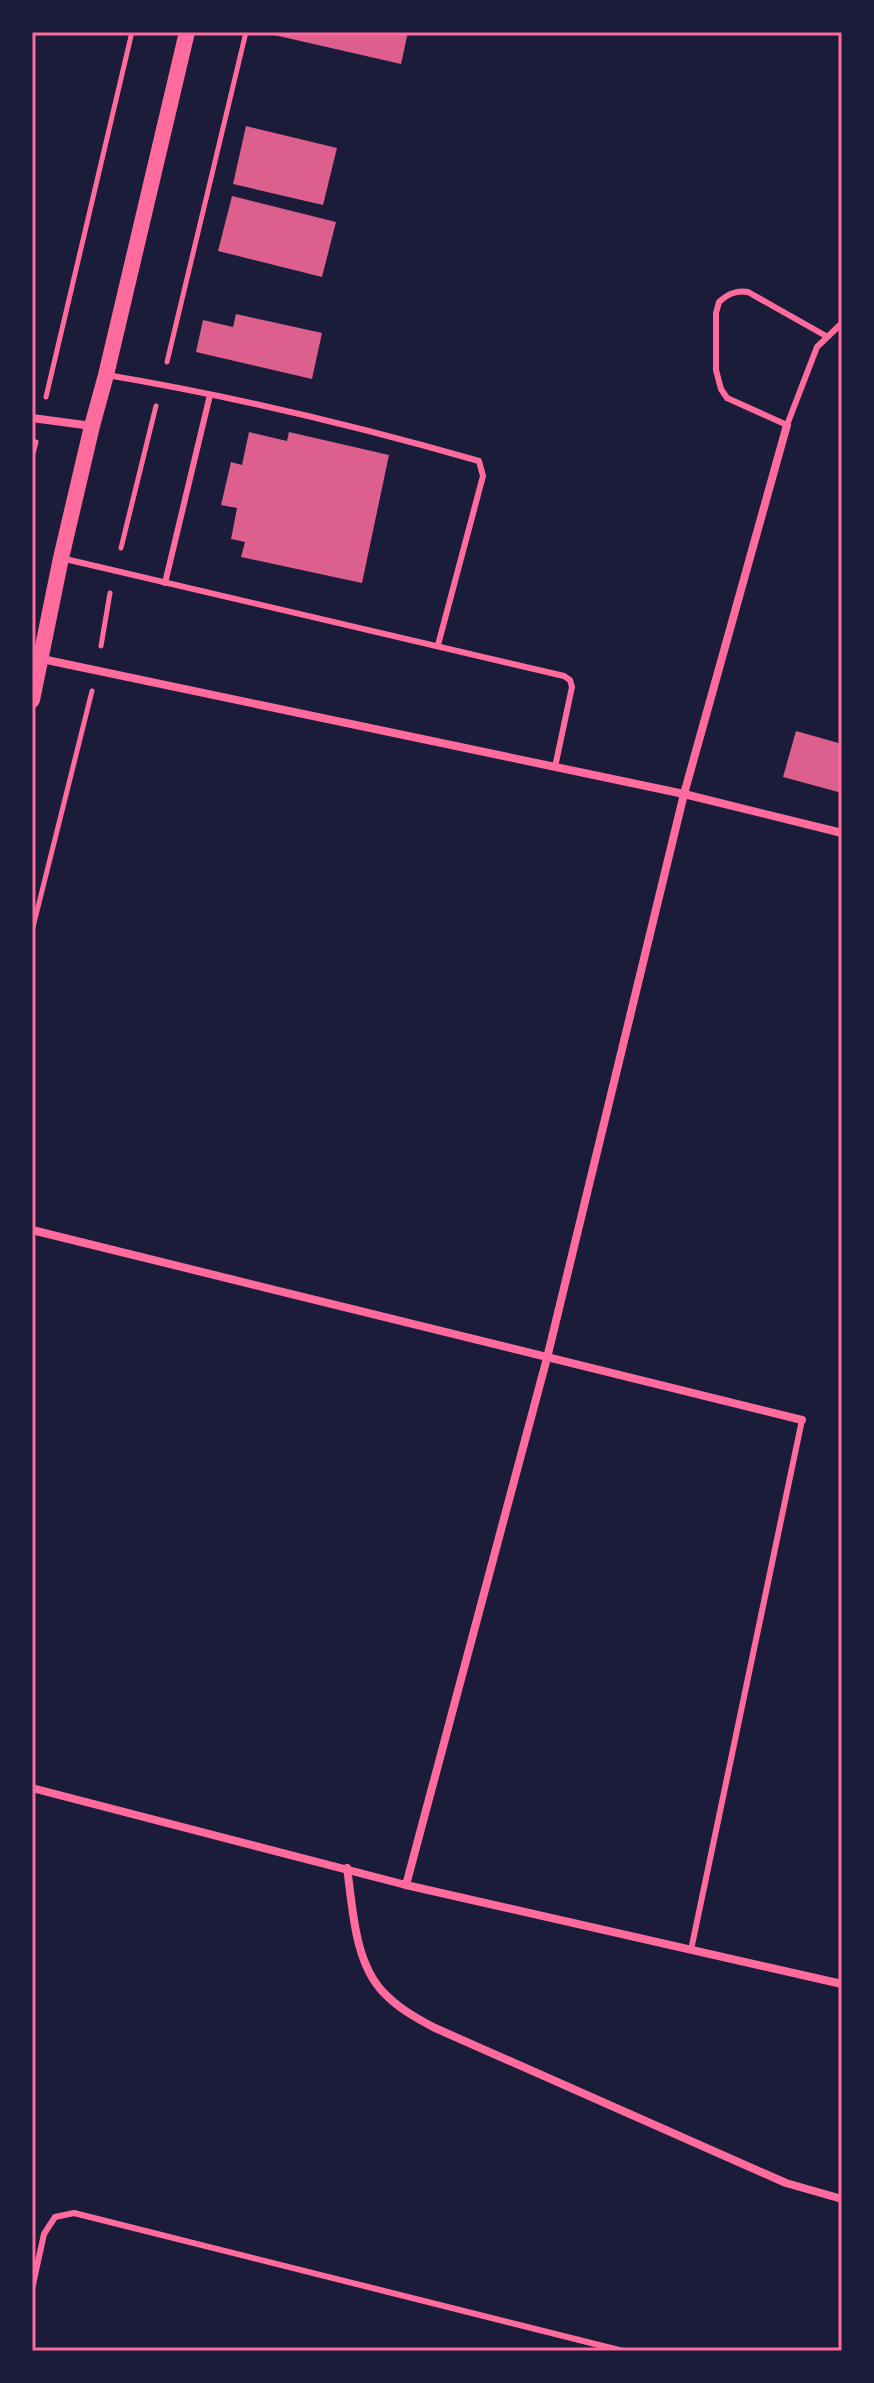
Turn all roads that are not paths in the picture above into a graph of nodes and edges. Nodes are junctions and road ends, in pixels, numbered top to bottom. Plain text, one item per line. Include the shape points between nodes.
1 (187, 32) edge
2 (842, 323) edge
3 (826, 336) junction
4 (106, 375) junction
5 (210, 395) junction
6 (36, 419) edge
7 (787, 425) junction
8 (92, 426) junction
9 (61, 558) junction
10 (165, 583) junction
11 (438, 645) junction
12 (42, 659) junction
13 (32, 700) edge
14 (555, 767) junction
15 (684, 794) junction
16 (842, 833) edge
17 (32, 1230) edge
18 (547, 1358) junction
19 (802, 1420) joint
20 (32, 1788) edge
21 (347, 1868) junction
22 (406, 1885) junction
23 (691, 1950) junction
24 (842, 1984) edge
25 (842, 2199) edge
26 (32, 2289) edge
27 (623, 2351) edge

1 - 4 main road
2 - 3 lane
3 - 7 lane
3 - 7 lane via 748,292 739,290 719,302 716,370 721,389 727,398
4 - 5 lane
4 - 8 main road
5 - 10 lane
5 - 11 lane via 479,461 483,476
6 - 8 street
7 - 15 street
8 - 9 main road
9 - 10 lane
9 - 12 main road
10 - 11 lane
11 - 14 lane via 570,680
12 - 13 main road
12 - 14 street
14 - 15 street
15 - 16 street
15 - 18 street
17 - 18 street
18 - 19 street
18 - 22 street
19 - 23 lane
20 - 21 street
21 - 22 street
21 - 25 street via 356,1934 369,1970 382,1991 405,2011 786,2183
22 - 23 street
23 - 24 street
26 - 27 lane via 44,2234 55,2217 74,2213

